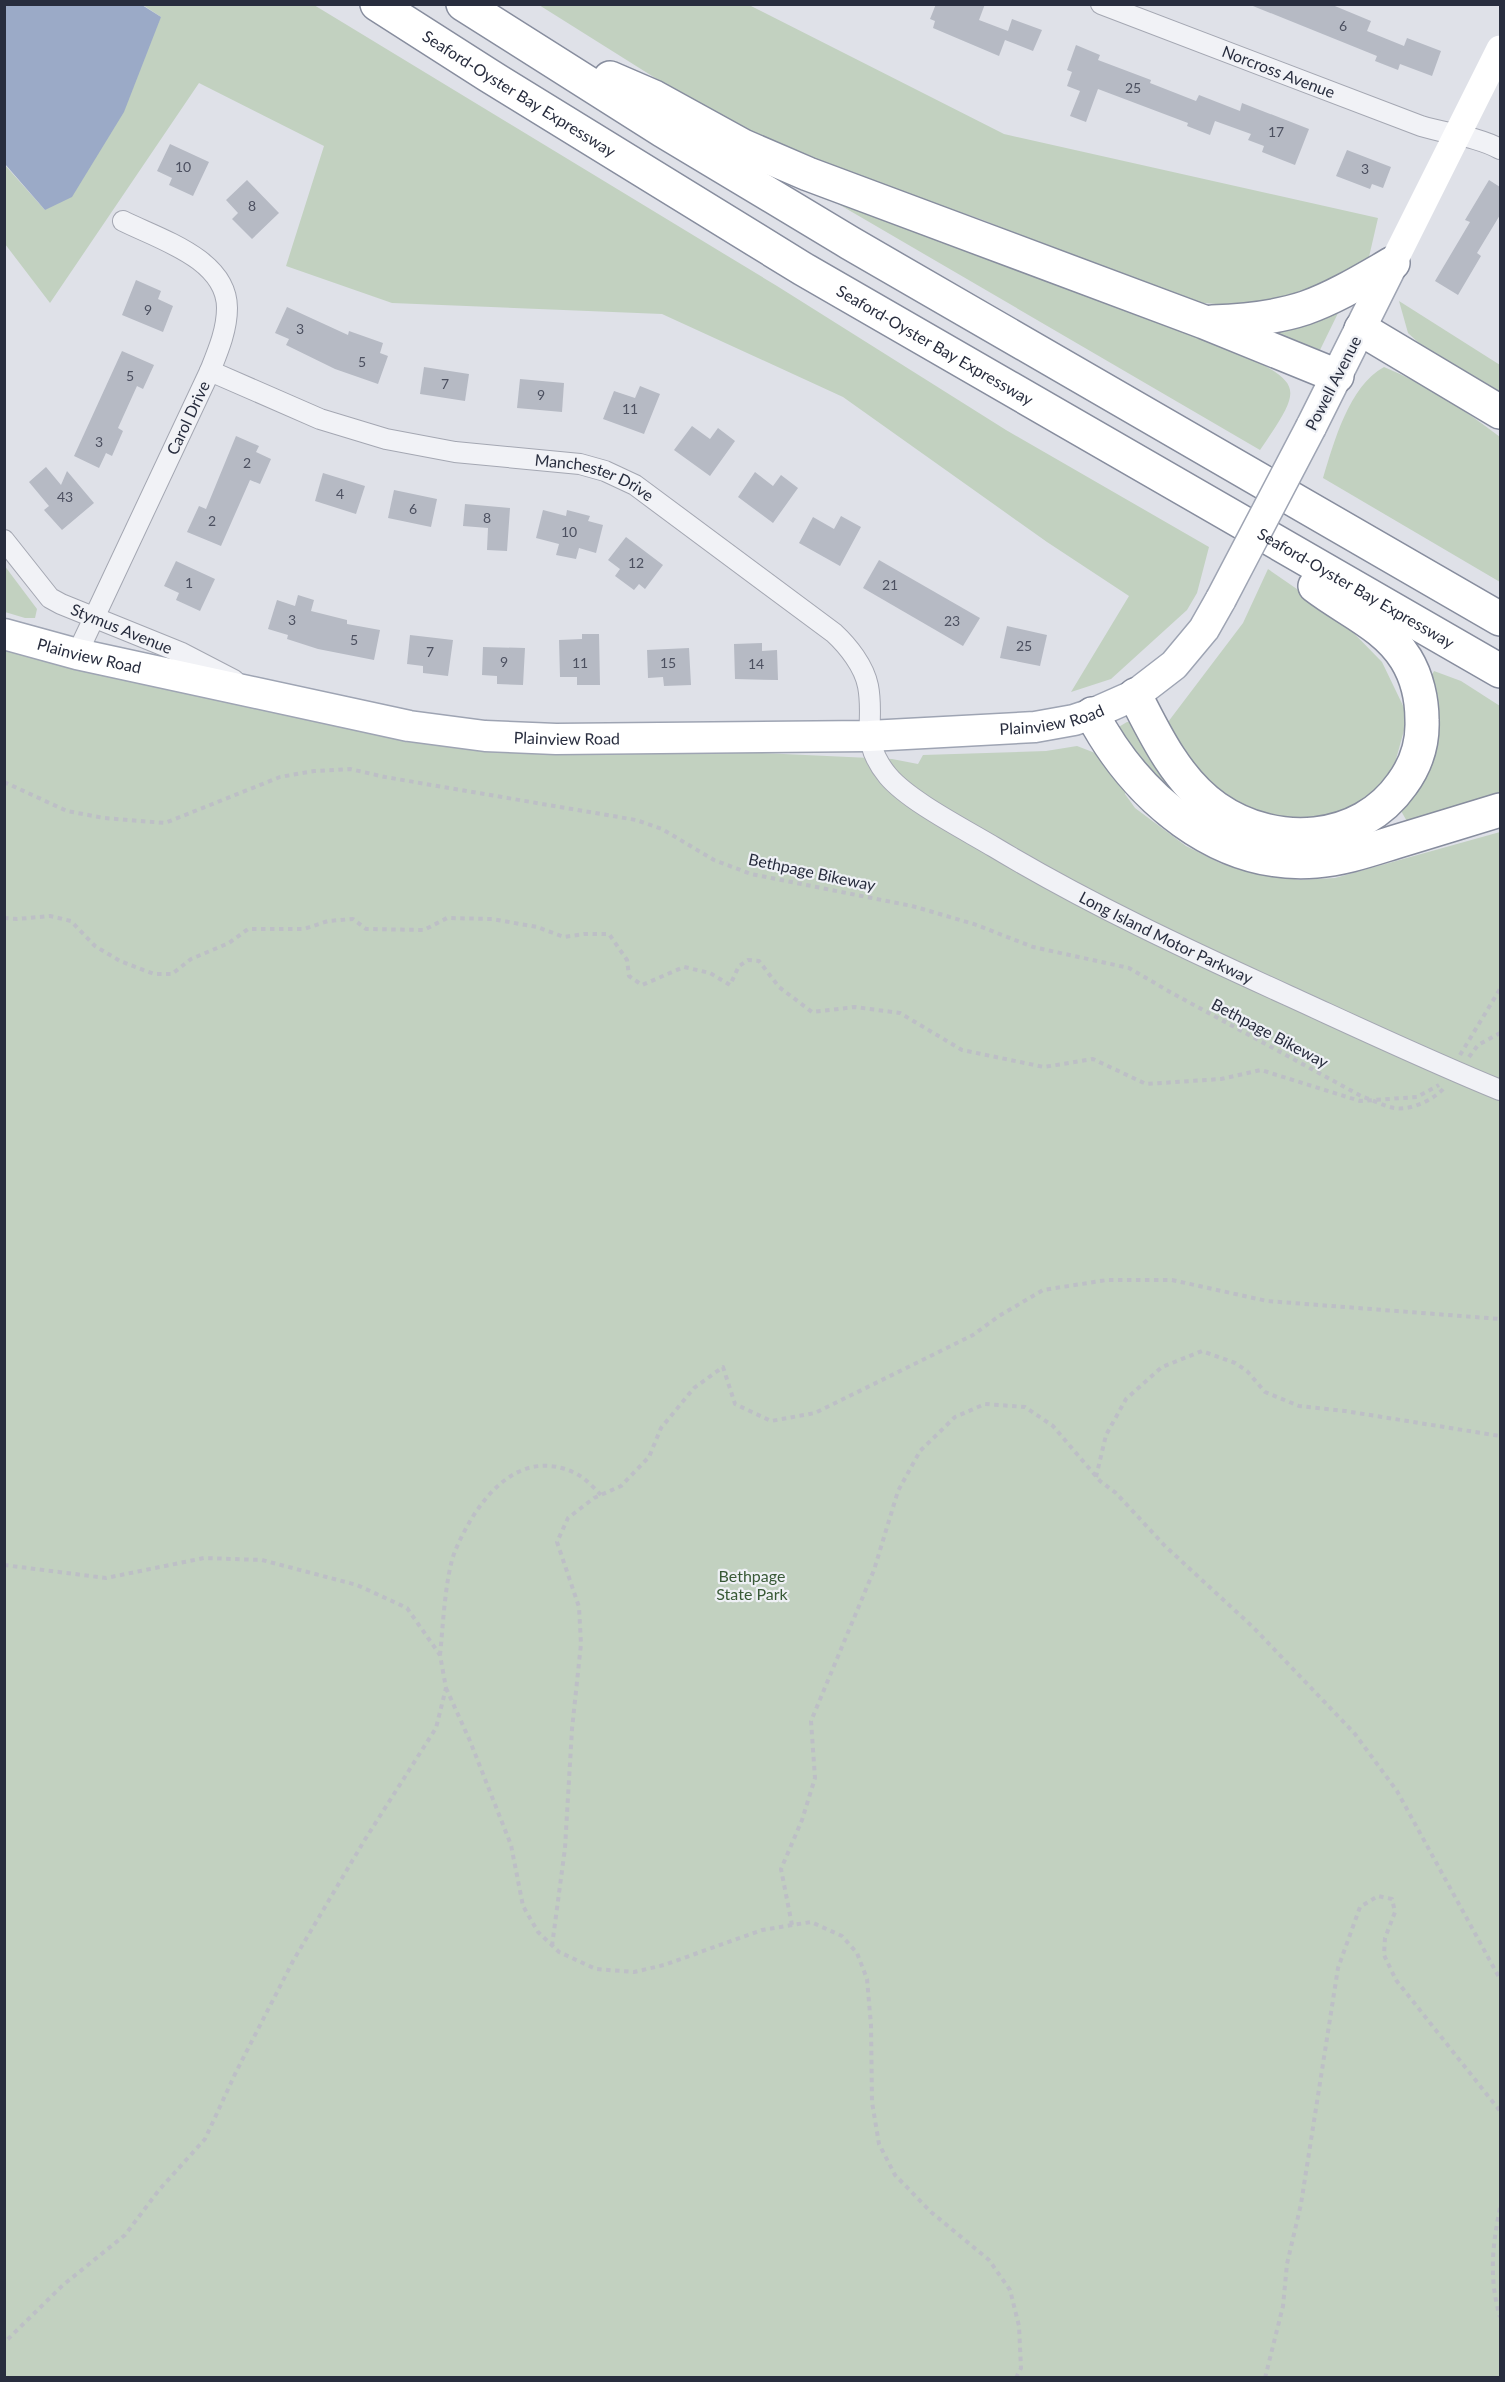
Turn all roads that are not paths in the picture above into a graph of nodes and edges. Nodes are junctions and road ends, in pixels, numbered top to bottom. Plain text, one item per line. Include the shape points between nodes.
1 (377, 4) edge
2 (463, 4) edge
3 (1101, 4) edge
4 (504, 31) junction
5 (1500, 49) edge
6 (1456, 136) junction
7 (1500, 148) edge
8 (123, 221) dead end
9 (1393, 263) junction
10 (1204, 322) junction
11 (1361, 329) junction
12 (210, 370) junction
13 (1337, 376) junction
14 (1500, 412) edge
15 (1213, 504) junction
16 (4, 540) edge
17 (95, 617) junction
18 (1500, 619) edge
19 (4, 634) edge
20 (77, 654) junction
21 (1500, 671) edge
22 (258, 692) junction
23 (1135, 695) junction
24 (1092, 714) junction
25 (868, 736) junction
26 (1500, 810) edge
27 (1500, 1090) edge

1 - 15 highway, Seaford-Oyster Bay Expressway via 802,269
2 - 4 highway
3 - 6 street, Norcross Avenue
4 - 10 highway via 654,97 743,146 808,174
4 - 18 highway via 850,243
5 - 6 main road, Powell Avenue
6 - 7 street, Norcross Avenue
6 - 9 main road, Powell Avenue
8 - 12 street, Carol Drive via 192,255 216,277 227,307 225,326
9 - 10 highway via 1304,308 1263,318
9 - 11 main road, Powell Avenue
10 - 13 highway
11 - 13 main road, Powell Avenue
11 - 14 highway
12 - 17 street, Carol Drive
12 - 25 street, Manchester Drive via 320,419 386,439 455,452 580,464 635,485 846,645 868,685
13 - 23 main road, Powell Avenue, bridge via 1204,629 1174,665
15 - 21 highway, Seaford-Oyster Bay Expressway
15 - 23 highway via 1396,646 1414,675 1422,710 1423,728 1415,761 1384,806 1354,825 1319,835 1275,832 1234,818 1202,796 1165,751
16 - 17 street, Stymus Avenue via 50,598
17 - 20 street, Carol Drive
17 - 22 street, Stymus Avenue via 182,653
19 - 20 main road, Plainview Road
20 - 22 main road, Plainview Road
22 - 25 main road, Plainview Road via 409,726 486,736
23 - 24 main road, Plainview Road
24 - 25 main road, Plainview Road via 1035,727
24 - 26 highway via 1113,750 1160,804 1194,830 1253,855 1293,861 1335,859
25 - 27 street, Long Island Motor Parkway via 889,777 911,796 1052,882 1145,930

